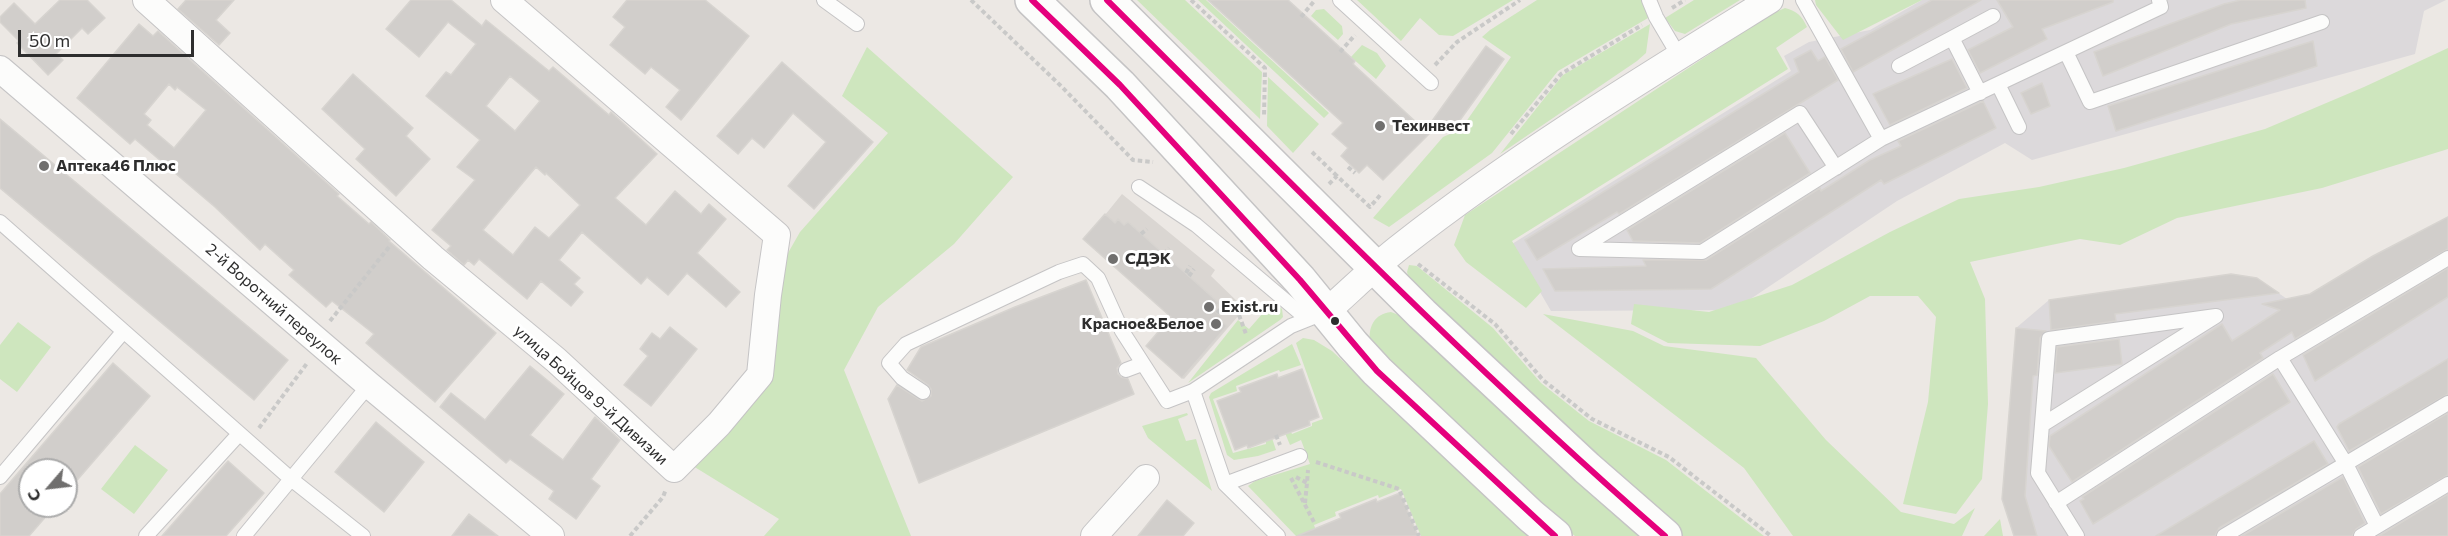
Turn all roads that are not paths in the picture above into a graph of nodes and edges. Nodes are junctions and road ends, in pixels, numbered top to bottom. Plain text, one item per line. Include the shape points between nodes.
1 (146, 0) edge
2 (504, 0) edge
3 (824, 0) edge
4 (1032, 0) edge
5 (1107, 0) edge
6 (1340, 0) edge
7 (1649, 0) edge
8 (1770, 0) edge
9 (1803, 0) edge
10 (2159, 0) edge
11 (1993, 16) dead end
12 (2322, 21) dead end
13 (857, 24) dead end
14 (1952, 38) junction
15 (2066, 52) junction
16 (1679, 56) junction
17 (1899, 66) dead end
18 (0, 69) edge
19 (1428, 80) road end
20 (1998, 84) junction
21 (1980, 93) junction
22 (2019, 127) dead end
23 (1881, 139) junction
24 (1836, 168) junction
25 (1139, 187) dead end
26 (0, 222) edge
27 (1387, 258) junction
28 (2448, 258) edge
29 (1316, 315) junction
30 (123, 332) junction
31 (2280, 358) junction
32 (1142, 364) junction
33 (1126, 370) dead end
34 (369, 386) junction
35 (1193, 391) junction
36 (923, 392) dead end
37 (2448, 403) edge
38 (2042, 425) junction
39 (243, 438) junction
40 (1300, 456) road end
41 (2346, 464) junction
42 (0, 477) edge
43 (1146, 478) dead end
44 (291, 479) junction
45 (1225, 484) junction
46 (2448, 484) edge
47 (2056, 503) junction
48 (2377, 526) junction
49 (146, 536) edge
50 (244, 536) edge
51 (363, 536) edge
52 (551, 536) edge
53 (1094, 536) edge
54 (1278, 536) edge
55 (1555, 536) edge
56 (1665, 536) edge
57 (2077, 536) edge
58 (2224, 536) edge
59 (2361, 536) edge

1 - 2 street, улица Бойцов 9-й Дивизии via 402,230 556,360 674,469 719,424 759,375 777,235
3 - 13 lane
4 - 29 main road via 1120,85 1300,280
5 - 27 main road
6 - 19 lane
7 - 16 lane
8 - 16 street
9 - 23 lane
10 - 15 lane via 2161,7
11 - 14 lane
12 - 15 lane via 2090,102
14 - 17 lane
14 - 21 lane
15 - 20 lane
16 - 27 street via 1487,182
18 - 34 street, 2-й Воротний переулок
20 - 21 lane
20 - 22 lane
21 - 23 lane
23 - 24 lane
24 - 24 lane via 1702,252 1579,249 1800,113
25 - 29 lane
26 - 30 lane
27 - 29 street
27 - 56 main road via 1587,468
28 - 31 lane
29 - 35 lane via 1291,326
29 - 55 main road
30 - 39 lane
30 - 42 lane
31 - 41 lane
31 - 47 lane
32 - 33 lane
32 - 35 lane via 1167,400
32 - 36 lane via 1098,278 1083,264 906,344 889,363
34 - 44 lane
34 - 52 street, 2-й Воротний переулок
35 - 45 lane
37 - 41 lane
38 - 38 lane via 2196,328 2216,316 2049,339
38 - 47 lane via 2038,473
39 - 44 lane
39 - 49 lane
40 - 45 lane
41 - 48 lane
41 - 58 lane
43 - 53 street
44 - 50 lane
44 - 51 lane
45 - 54 lane
46 - 48 lane
47 - 57 lane
48 - 59 lane

